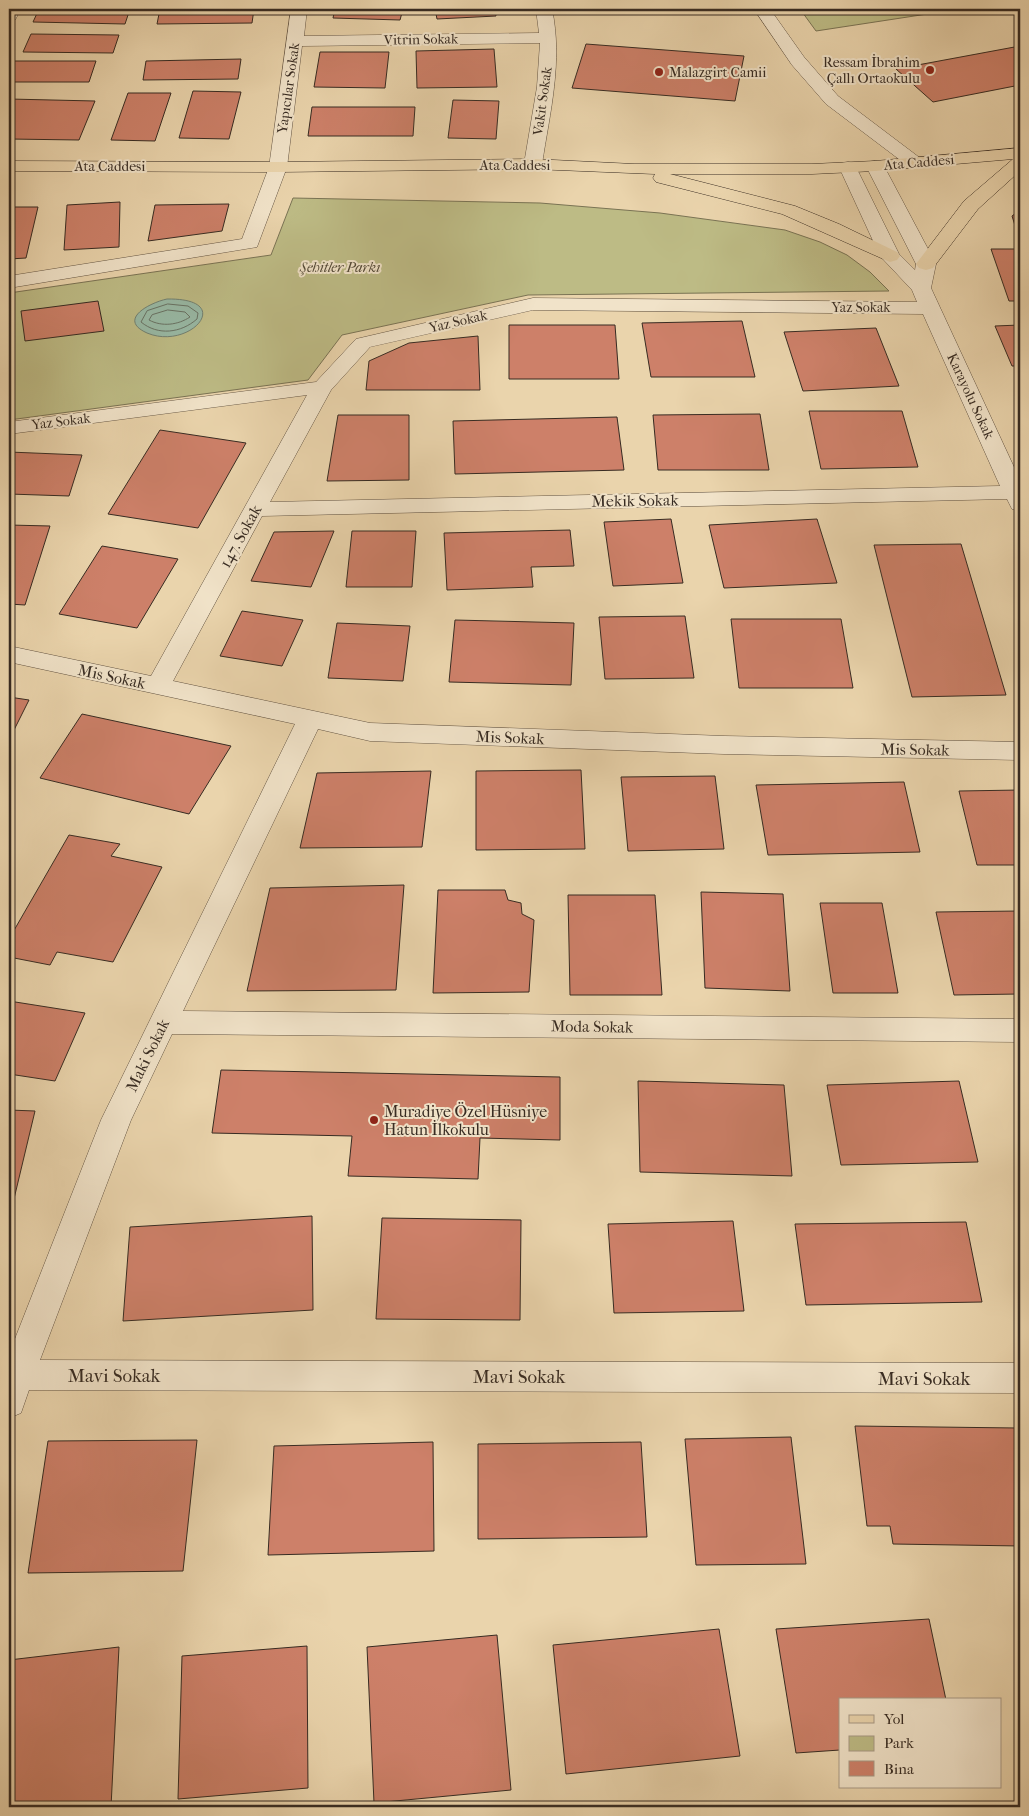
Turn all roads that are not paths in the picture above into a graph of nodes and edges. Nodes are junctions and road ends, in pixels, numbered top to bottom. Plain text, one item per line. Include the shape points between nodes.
1 (13, 9) edge
2 (299, 9) edge
3 (544, 9) edge
4 (762, 9) edge
5 (9, 17) edge
6 (548, 38) junction
7 (295, 41) junction
8 (1020, 153) edge
9 (914, 162) junction
10 (1020, 162) edge
11 (533, 164) junction
12 (9, 166) edge
13 (876, 166) junction
14 (278, 167) junction
15 (848, 167) junction
16 (634, 169) junction
17 (890, 256) junction
18 (926, 264) junction
19 (9, 282) edge
20 (921, 288) junction
21 (929, 308) junction
22 (322, 387) junction
23 (9, 428) edge
24 (1018, 498) edge
25 (255, 509) junction
26 (9, 654) edge
27 (158, 685) junction
28 (310, 719) junction
29 (1020, 751) edge
30 (163, 1022) junction
31 (1020, 1031) edge
32 (1020, 1378) edge
33 (13, 1388) edge

1 - 5 street
2 - 7 street, Yapıcılar Sokak
3 - 6 street, Vakit Sokak
4 - 9 street via 798,61 832,100
6 - 7 street, Vitrin Sokak
6 - 11 street, Vakit Sokak via 549,69
7 - 14 street, Yapıcılar Sokak
8 - 9 main road, Ata Caddesi
9 - 13 main road, Ata Caddesi
10 - 18 main road via 971,205
11 - 14 main road, Ata Caddesi
11 - 16 main road, Ata Caddesi
12 - 14 main road, Ata Caddesi
13 - 15 main road, Ata Caddesi
13 - 18 street
14 - 19 street, Yapıcılar Sokak via 250,243
15 - 16 main road, Ata Caddesi
15 - 17 street, Karayolu Sokak
16 - 17 main road via 696,188 775,205
17 - 20 street, Karayolu Sokak
18 - 20 street
20 - 21 street, Karayolu Sokak
21 - 22 street, Yaz Sokak via 533,304 363,343
21 - 24 street, Karayolu Sokak
22 - 23 street, Yaz Sokak
22 - 25 street, 147. Sokak
24 - 25 street, Mekik Sokak
25 - 27 street, 147. Sokak
26 - 27 street, Mis Sokak
27 - 28 street, Mis Sokak
28 - 29 street, Mis Sokak via 370,732
28 - 30 street, Maki Sokak
30 - 31 street, Moda Sokak
30 - 33 street, Maki Sokak via 116,1120
32 - 33 street, Mavi Sokak

